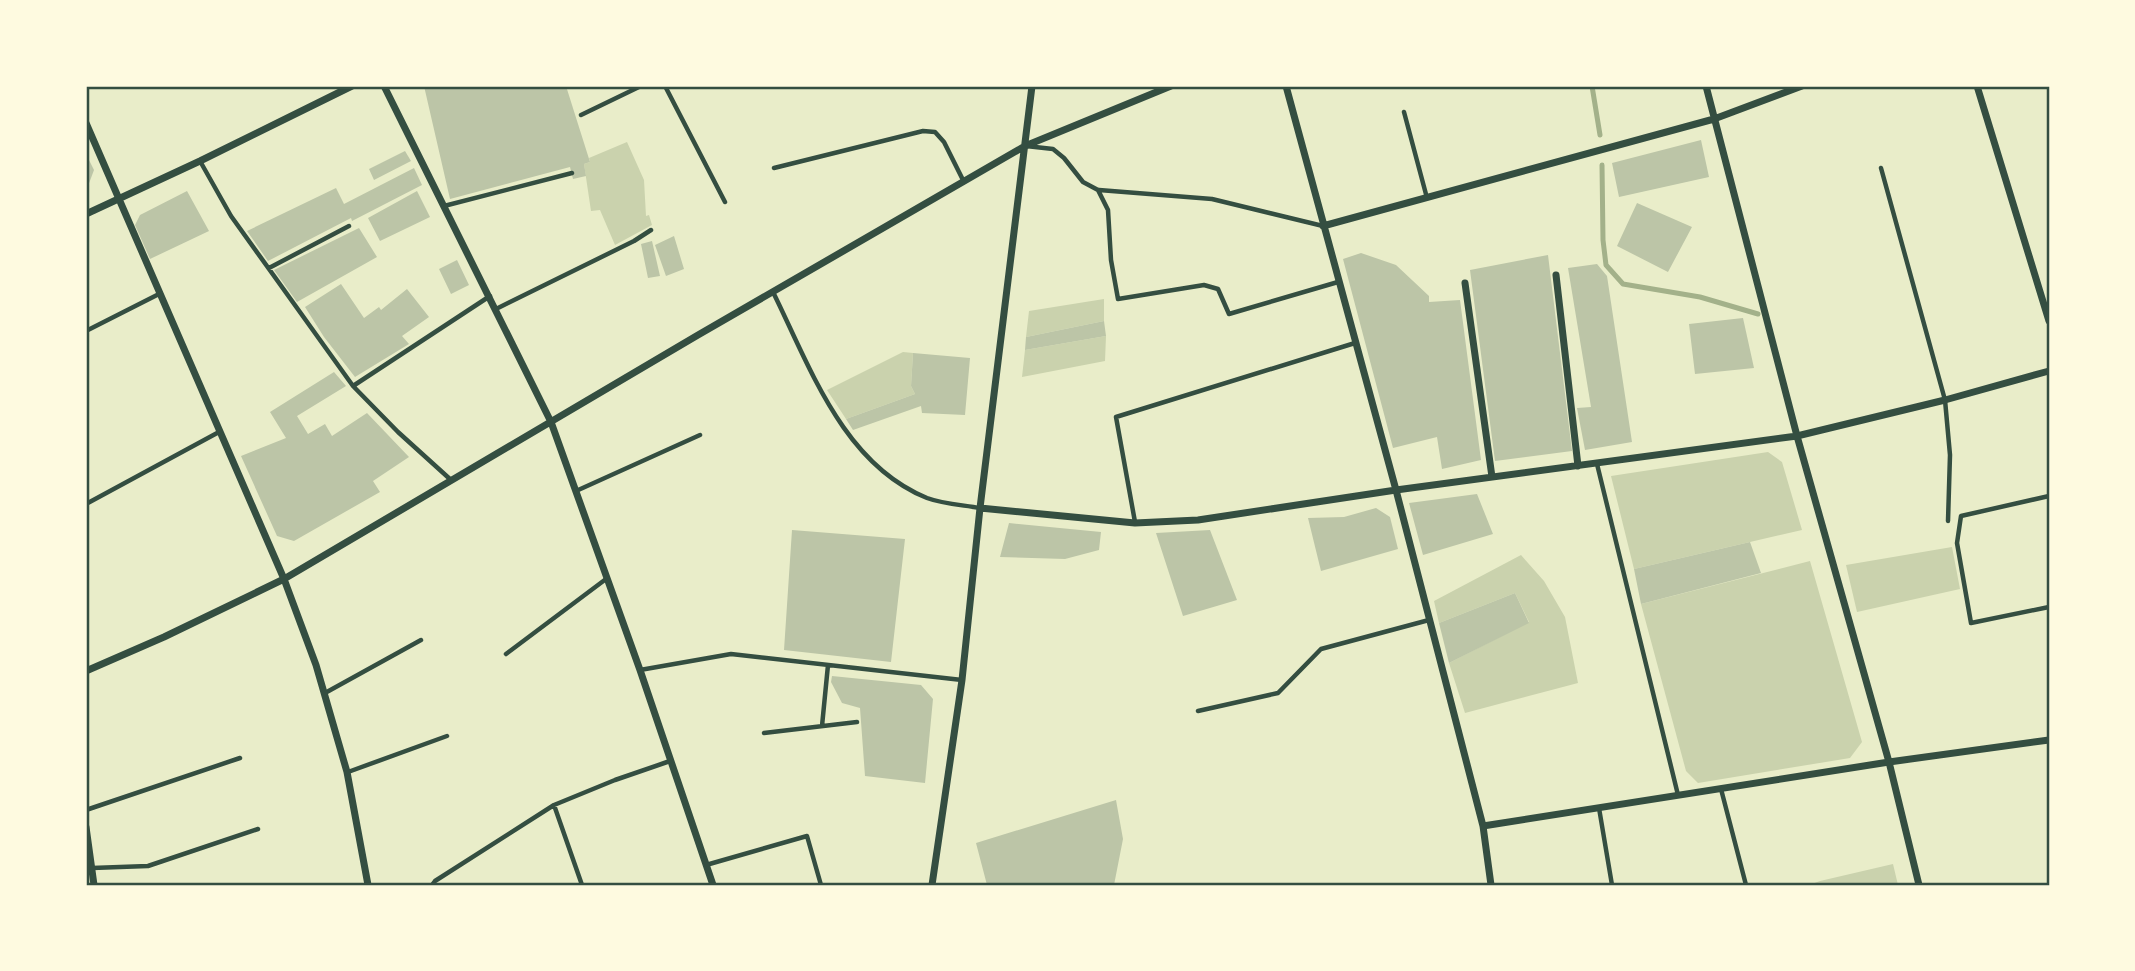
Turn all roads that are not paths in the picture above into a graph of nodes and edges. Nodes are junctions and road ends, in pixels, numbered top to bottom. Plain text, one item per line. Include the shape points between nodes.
1 (352, 86) edge
2 (384, 86) edge
3 (641, 86) edge
4 (665, 86) edge
5 (1032, 86) edge
6 (1171, 86) edge
7 (1286, 86) edge
8 (1706, 86) edge
9 (1802, 86) edge
10 (1977, 86) edge
11 (1404, 111) dead end
12 (581, 115) dead end
13 (1714, 119) junction
14 (86, 122) edge
15 (1025, 146) junction
16 (200, 161) junction
17 (774, 168) dead end
18 (1881, 168) dead end
19 (572, 173) dead end
20 (964, 183) junction
21 (1098, 190) junction
22 (1427, 198) junction
23 (119, 200) junction
24 (725, 202) dead end
25 (444, 206) junction
26 (86, 214) edge
27 (349, 226) dead end
28 (1323, 226) junction
29 (651, 230) dead end
30 (269, 268) junction
31 (1556, 275) dead end
32 (1338, 282) junction
33 (1465, 283) dead end
34 (773, 292) junction
35 (159, 293) junction
36 (490, 296) junction
37 (496, 309) junction
38 (2049, 321) edge
39 (86, 331) edge
40 (1354, 343) junction
41 (2049, 371) edge
42 (353, 386) junction
43 (1945, 400) junction
44 (551, 422) junction
45 (219, 432) junction
46 (700, 435) dead end
47 (1797, 436) junction
48 (1597, 464) junction
49 (1578, 466) junction
50 (1492, 477) junction
51 (451, 480) junction
52 (1396, 490) junction
53 (575, 491) junction
54 (2049, 496) edge
55 (86, 504) edge
56 (980, 508) junction
57 (1948, 521) dead end
58 (1135, 523) junction
59 (284, 579) junction
60 (606, 579) junction
61 (2049, 607) edge
62 (1429, 620) junction
63 (421, 640) dead end
64 (506, 654) dead end
65 (828, 665) junction
66 (640, 670) junction
67 (86, 671) edge
68 (962, 680) junction
69 (324, 694) junction
70 (1198, 711) dead end
71 (857, 722) dead end
72 (822, 726) junction
73 (764, 733) dead end
74 (447, 736) dead end
75 (2049, 740) edge
76 (240, 758) dead end
77 (670, 761) junction
78 (1889, 762) junction
79 (347, 772) junction
80 (1721, 789) junction
81 (1678, 796) junction
82 (554, 804) junction
83 (1599, 808) junction
84 (86, 810) edge
85 (86, 827) edge
86 (1483, 827) junction
87 (258, 829) dead end
88 (706, 865) junction
89 (92, 868) junction
90 (94, 885) edge
91 (368, 885) edge
92 (432, 885) edge
93 (582, 885) edge
94 (713, 885) edge
95 (821, 885) edge
96 (932, 885) edge
97 (1491, 885) edge
98 (1612, 885) edge
99 (1746, 885) edge
100 (1919, 885) edge

1 - 16 street
2 - 25 street
3 - 12 lane
4 - 24 lane
5 - 15 street
6 - 15 street
7 - 28 street
8 - 13 street
9 - 13 street
10 - 38 street
11 - 22 lane
13 - 22 street
13 - 47 street
14 - 23 street
15 - 20 street
15 - 21 lane via 1053,149 1083,182
15 - 56 street
16 - 23 street
16 - 30 lane via 231,216
17 - 20 lane via 923,131 934,132 944,142
18 - 43 lane
19 - 25 lane
20 - 34 street
21 - 28 lane via 1212,199
21 - 32 lane via 1108,210 1118,299 1204,285 1218,289 1229,314
22 - 28 street
23 - 26 street
23 - 35 street
25 - 36 street
27 - 30 lane
28 - 32 street
29 - 37 lane
30 - 42 lane
31 - 49 street
32 - 40 street
33 - 50 street
34 - 44 street
34 - 56 lane via 830,408 869,459 928,498
35 - 39 lane
35 - 45 street
36 - 37 street
36 - 42 lane
37 - 44 street
40 - 52 street
40 - 58 lane via 1116,418
41 - 43 street
42 - 51 lane
43 - 47 street
43 - 57 lane via 1950,455
44 - 51 street
44 - 53 street
45 - 55 lane
45 - 59 street
46 - 53 lane
47 - 48 street
47 - 78 street
48 - 49 street
48 - 81 lane
49 - 50 street
50 - 52 street
51 - 59 street
52 - 58 street via 1198,520
52 - 62 street
53 - 60 street
54 - 61 lane via 1961,516 1957,543 1971,623
56 - 58 street
56 - 68 street
59 - 67 street
59 - 69 street
60 - 64 lane
60 - 66 street
62 - 70 lane via 1321,649 1278,693
62 - 86 street
63 - 69 lane
65 - 66 lane via 731,654
65 - 68 lane
65 - 72 lane
66 - 77 street
68 - 96 street
69 - 79 street
71 - 72 lane
72 - 73 lane
74 - 79 lane
75 - 78 street
76 - 84 lane
77 - 82 lane
77 - 88 street
78 - 80 street
78 - 100 street
79 - 91 street
80 - 81 street
80 - 99 lane
81 - 83 street
82 - 92 lane
82 - 93 lane
83 - 86 street
83 - 98 lane
85 - 89 street
86 - 97 street
87 - 89 lane via 148,866
88 - 94 street
88 - 95 lane via 807,836
89 - 90 street

